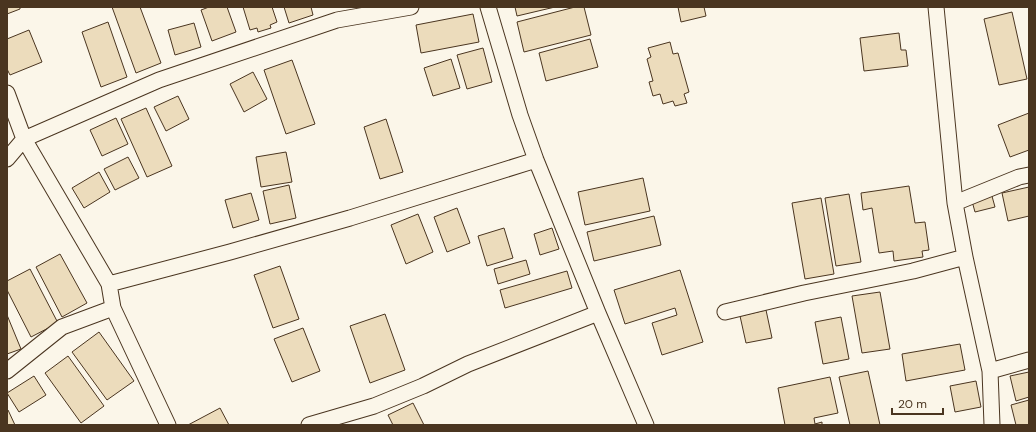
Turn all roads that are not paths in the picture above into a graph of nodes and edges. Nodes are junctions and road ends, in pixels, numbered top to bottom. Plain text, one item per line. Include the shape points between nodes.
1 (411, 7) edge
2 (488, 7) edge
3 (936, 7) edge
4 (7, 93) edge
5 (24, 139) junction
6 (7, 159) edge
7 (536, 160) junction
8 (1029, 175) edge
9 (956, 203) junction
10 (965, 257) junction
11 (109, 284) junction
12 (113, 308) junction
13 (725, 312) dead end
14 (598, 313) junction
15 (1029, 360) edge
16 (7, 371) edge
17 (990, 371) junction
18 (168, 425) edge
19 (309, 425) edge
20 (646, 425) edge
21 (990, 425) edge

1 - 5 street via 337,20 159,80
2 - 7 street
3 - 9 street
4 - 5 street
5 - 6 street
5 - 11 street
7 - 11 street via 350,218
7 - 14 street
8 - 9 street
9 - 10 street
10 - 13 street via 913,271
10 - 17 street
11 - 12 street
12 - 16 street via 62,327
12 - 18 street
14 - 19 street via 468,364 374,406
14 - 20 street
15 - 17 street
17 - 21 street

